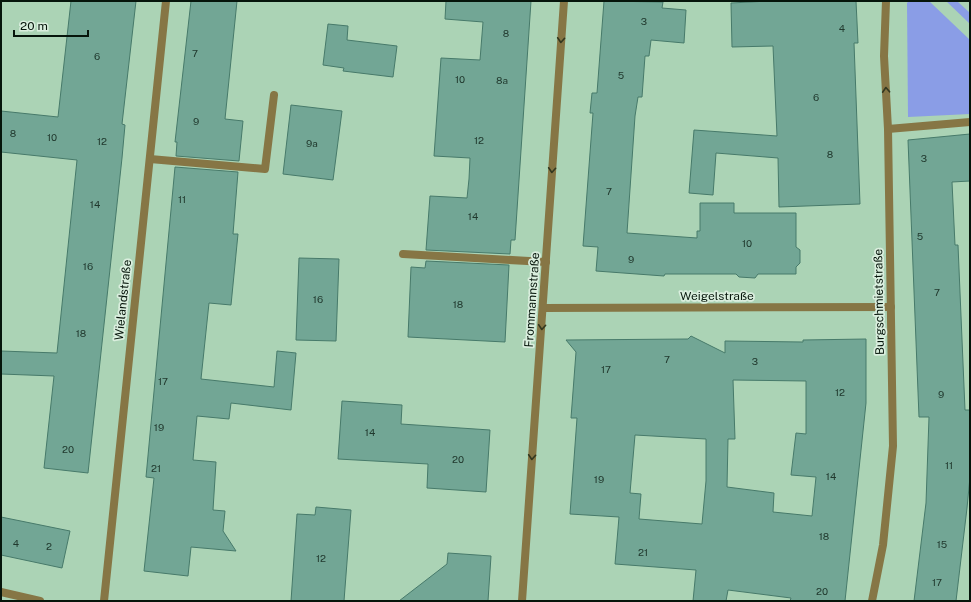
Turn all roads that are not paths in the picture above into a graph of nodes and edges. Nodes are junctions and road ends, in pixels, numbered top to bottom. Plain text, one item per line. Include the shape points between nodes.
1 (166, 1) edge
2 (564, 1) edge
3 (886, 1) edge
4 (274, 95) dead end
5 (970, 122) edge
6 (888, 129) junction
7 (150, 159) junction
8 (403, 254) dead end
9 (546, 262) junction
10 (891, 307) junction
11 (543, 308) junction
12 (1, 592) edge
13 (40, 601) edge
14 (104, 601) edge
15 (522, 601) edge
16 (872, 601) edge

1 - 7 street, Wielandstraße
2 -> 9 street, Frommannstraße
6 -> 3 street, Burgschmietstraße via 884,56
4 - 7 street via 266,169
5 - 6 street
6 - 10 street, Burgschmietstraße
7 - 14 street, Wielandstraße
8 - 9 street
9 - 11 street, Frommannstraße
10 - 11 street, Weigelstraße
10 - 16 street, Burgschmietstraße via 893,446 882,545
11 -> 15 street, Frommannstraße
12 - 13 street

